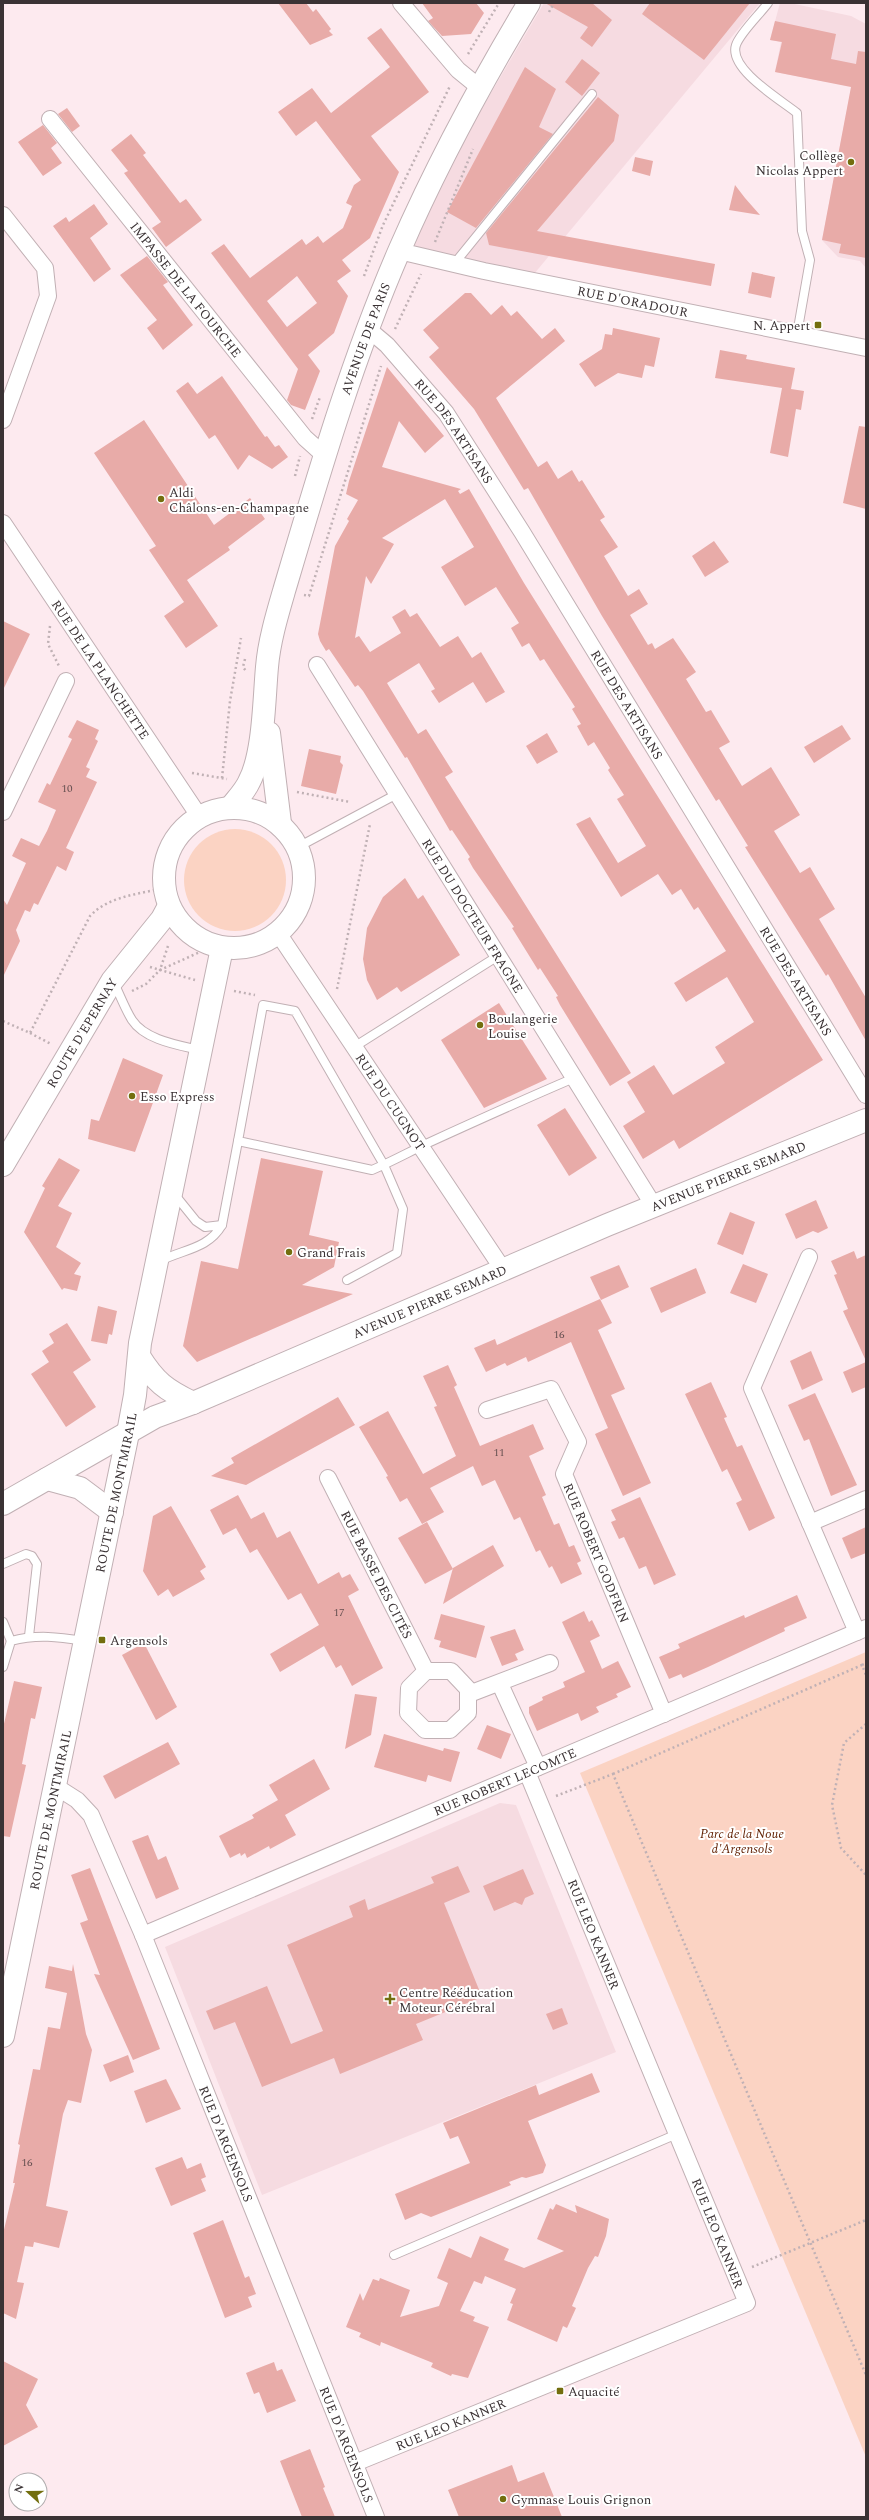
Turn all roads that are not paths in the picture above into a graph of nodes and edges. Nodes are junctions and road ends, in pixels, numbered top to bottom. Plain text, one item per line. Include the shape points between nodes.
1 (401, 3) edge
2 (529, 3) edge
3 (768, 3) edge
4 (480, 88) junction
5 (592, 94) dead end
6 (50, 119) dead end
7 (3, 214) edge
8 (399, 251) junction
9 (454, 264) junction
10 (368, 329) junction
11 (797, 334) junction
12 (866, 348) edge
13 (3, 420) edge
14 (325, 456) junction
15 (3, 523) edge
16 (316, 665) dead end
17 (66, 680) road end
18 (265, 698) junction
19 (397, 794) junction
20 (231, 807) junction
21 (3, 812) edge
22 (199, 816) junction
23 (280, 824) junction
24 (298, 847) junction
25 (169, 903) junction
26 (278, 933) junction
27 (218, 947) junction
28 (498, 956) junction
29 (112, 981) junction
30 (354, 1047) junction
31 (201, 1050) junction
32 (574, 1078) junction
33 (866, 1095) edge
34 (866, 1120) edge
35 (238, 1142) junction
36 (421, 1146) junction
37 (3, 1165) edge
38 (384, 1165) junction
39 (172, 1191) junction
40 (654, 1206) junction
41 (222, 1225) junction
42 (809, 1257) dead end
43 (156, 1264) junction
44 (504, 1271) junction
45 (347, 1280) dead end
46 (139, 1356) junction
47 (193, 1403) junction
48 (487, 1410) dead end
49 (128, 1432) junction
50 (47, 1478) junction
51 (328, 1478) dead end
52 (866, 1499) edge
53 (3, 1504) edge
54 (112, 1512) junction
55 (810, 1523) junction
56 (3, 1564) edge
57 (3, 1622) edge
58 (861, 1630) edge
59 (29, 1636) junction
60 (11, 1641) junction
61 (85, 1641) junction
62 (550, 1663) dead end
63 (3, 1668) edge
64 (426, 1671) junction
65 (500, 1684) junction
66 (469, 1694) junction
67 (664, 1714) junction
68 (533, 1770) junction
69 (55, 1786) junction
70 (143, 1935) junction
71 (3, 2036) edge
72 (677, 2134) junction
73 (394, 2255) dead end
74 (355, 2463) junction
75 (376, 2517) edge

1 - 4 street via 458,70
2 - 4 main road, AVENUE DE PARIS
3 - 11 lane via 736,45 735,57 742,70 797,113 802,230 810,260
4 - 8 main road, AVENUE DE PARIS via 437,169
5 - 9 lane
6 - 14 street, IMPASSE DE LA FOURCHE via 305,438
7 - 13 street via 46,268 48,296
8 - 9 street, RUE D'ORADOUR
8 - 10 main road, AVENUE DE PARIS
9 - 11 street, RUE D'ORADOUR
10 - 14 main road, AVENUE DE PARIS
10 - 33 street, RUE DES ARTISANS via 387,345 446,413 526,539
11 - 12 street, RUE D'ORADOUR
14 - 18 main road, AVENUE DE PARIS via 284,592 267,666
15 - 22 street, RUE DE LA PLANCHETTE via 81,642 170,769
16 - 19 street, RUE DU DOCTEUR FRAGNE
17 - 21 street
18 - 20 main road, AVENUE DE PARIS via 255,765 249,783
18 - 23 main road, AVENUE DE PARIS via 273,787
19 - 24 lane
19 - 28 street, RUE DU DOCTEUR FRAGNE
20 - 22 main road via 215,809
20 - 23 main road via 248,808 265,814
22 - 25 main road via 183,829 170,846 164,867
23 - 24 main road
24 - 26 main road via 304,870 303,894 294,916
25 - 27 main road via 190,933
25 - 29 main road, ROUTE D'EPERNAY via 152,933 136,949
26 - 27 main road via 261,943 242,948
26 - 30 street, RUE DU CUGNOT
27 - 31 main road, ROUTE DE MONTMIRAIL
28 - 30 lane
28 - 32 street, RUE DU DOCTEUR FRAGNE
29 - 31 lane via 132,1021 144,1032 170,1043
29 - 37 main road, ROUTE D'EPERNAY
30 - 36 street, RUE DU CUGNOT
31 - 39 main road, ROUTE DE MONTMIRAIL
32 - 36 lane
32 - 40 street, RUE DU DOCTEUR FRAGNE
34 - 40 main road, AVENUE PIERRE SEMARD
35 - 38 lane via 372,1170
35 - 38 lane via 263,1005 295,1011
35 - 41 lane
36 - 38 lane
36 - 44 street, RUE DU CUGNOT
38 - 45 lane via 403,1209 398,1253
39 - 41 lane via 196,1221 205,1227
39 - 43 main road, ROUTE DE MONTMIRAIL
40 - 44 main road, AVENUE PIERRE SEMARD
41 - 43 lane via 206,1244 175,1254
42 - 55 street via 752,1388
43 - 46 main road, ROUTE DE MONTMIRAIL
44 - 47 main road, AVENUE PIERRE SEMARD
46 - 47 main road via 158,1383
46 - 49 main road, ROUTE DE MONTMIRAIL
47 - 49 main road, AVENUE PIERRE SEMARD via 155,1417
48 - 67 street, RUE ROBERT GODFRIN via 551,1389 578,1442 564,1474
49 - 50 main road, AVENUE PIERRE SEMARD
49 - 54 main road, ROUTE DE MONTMIRAIL
50 - 53 main road, AVENUE PIERRE SEMARD
50 - 54 main road via 80,1488
51 - 64 street, RUE BASSE DES CITÉS
52 - 55 street
54 - 61 main road, ROUTE DE MONTMIRAIL
55 - 58 street
56 - 59 lane via 26,1554 32,1556 37,1564
57 - 60 lane
58 - 67 street, RUE ROBERT LECOMTE
59 - 60 lane
59 - 61 lane via 55,1636
60 - 63 lane
61 - 69 main road, ROUTE DE MONTMIRAIL
62 - 65 street
64 - 66 street via 450,1671 468,1689
64 - 66 street via 408,1688 408,1713 425,1730 450,1730 468,1713
65 - 66 street
65 - 68 street
67 - 68 street, RUE ROBERT LECOMTE
68 - 70 street, RUE ROBERT LECOMTE
68 - 72 street, RUE LEO KANNER via 540,1802
69 - 70 street, RUE D'ARGENSOLS via 77,1800 91,1815
69 - 71 main road, ROUTE DE MONTMIRAIL
70 - 74 street, RUE D'ARGENSOLS
72 - 73 lane
72 - 74 street, RUE LEO KANNER via 747,2303
74 - 75 street, RUE D'ARGENSOLS

